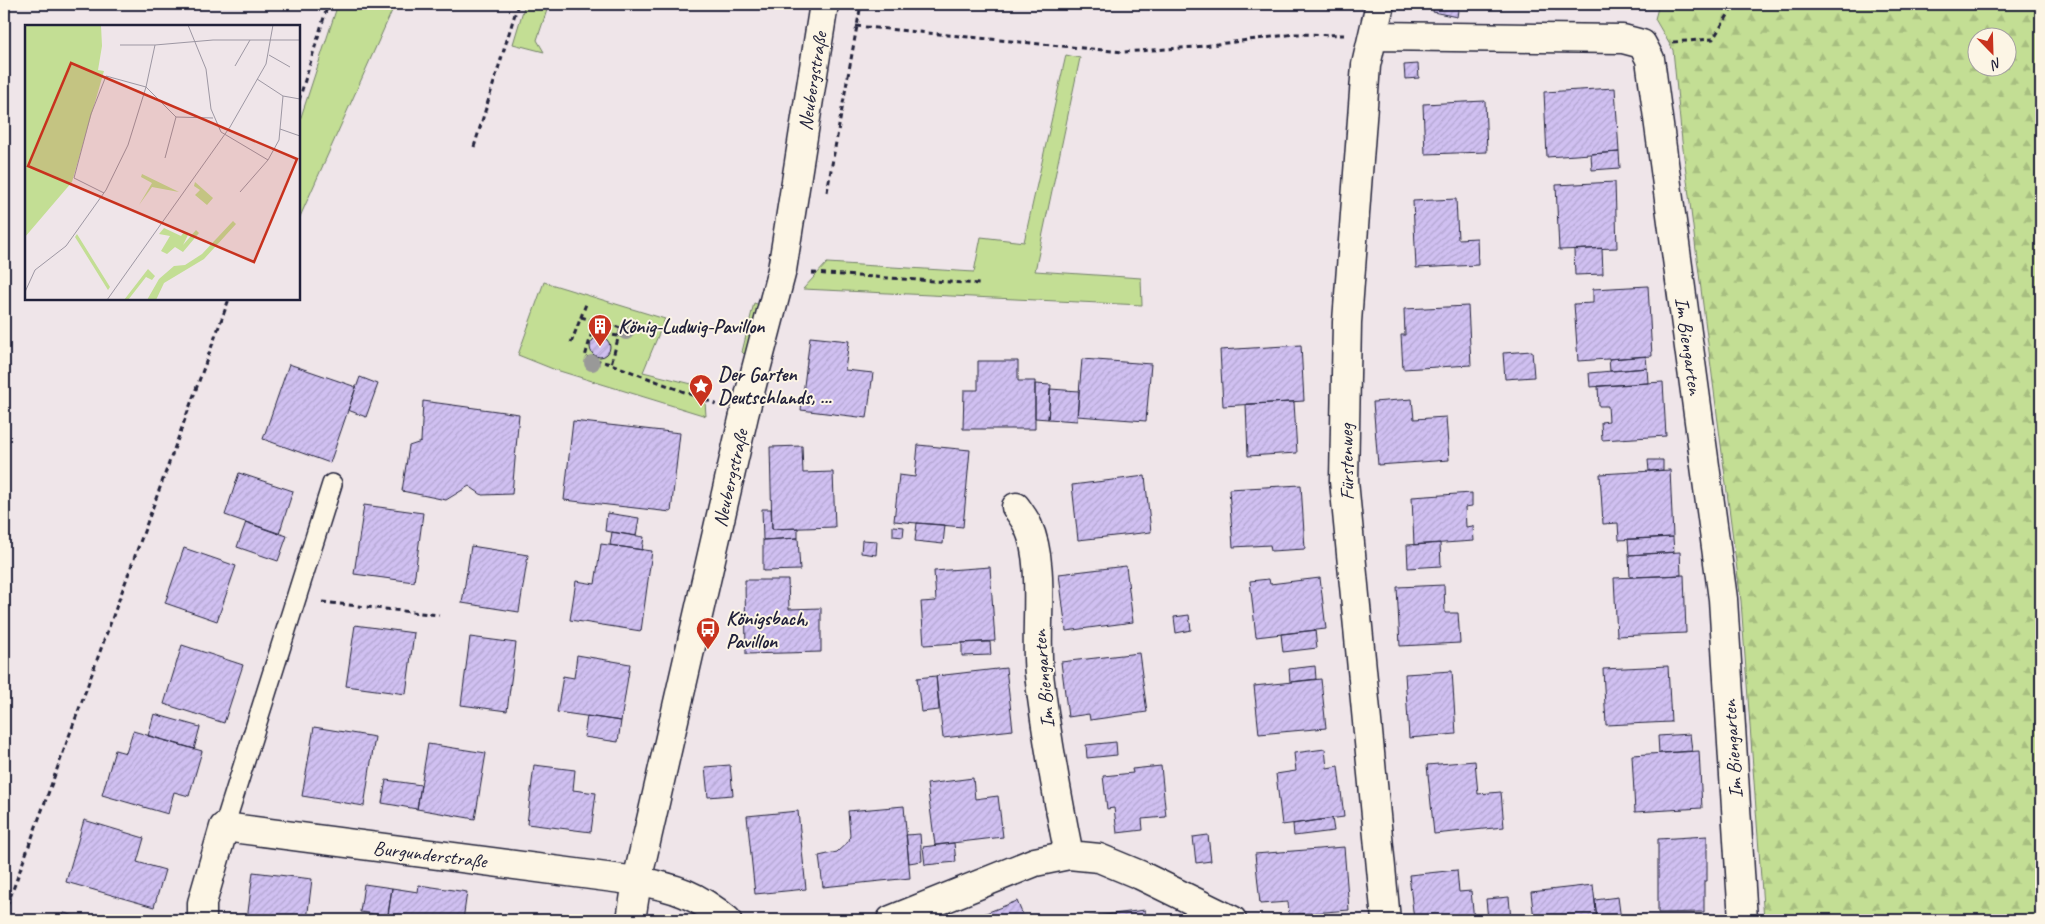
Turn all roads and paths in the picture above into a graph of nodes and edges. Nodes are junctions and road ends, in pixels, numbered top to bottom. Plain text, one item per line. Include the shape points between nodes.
1 (328, 4) edge
2 (518, 4) edge
3 (824, 4) edge
4 (1380, 4) edge
5 (1735, 4) edge
6 (856, 26) dead end
7 (1373, 36) junction
8 (1642, 44) junction
9 (300, 97) edge
10 (474, 147) dead end
11 (812, 274) dead end
12 (980, 284) dead end
13 (229, 300) edge
14 (586, 304) dead end
15 (581, 317) junction
16 (618, 336) junction
17 (571, 343) dead end
18 (611, 364) junction
19 (744, 415) junction
20 (332, 484) dead end
21 (1016, 507) dead end
22 (296, 599) junction
23 (439, 614) dead end
24 (224, 827) junction
25 (1069, 855) junction
26 (637, 881) junction
27 (4, 914) edge
28 (202, 920) edge
29 (631, 920) edge
30 (727, 920) edge
31 (891, 920) edge
32 (1232, 920) edge
33 (1386, 920) edge
34 (1743, 920) edge

1 - 9 path
2 - 10 path
3 - 19 street, Neubergstraße via 782,270
4 - 7 street, Fürstenweg
5 - 8 path via 1713,39
6 - 7 path via 1123,52 1195,47 1295,34
7 - 8 street via 1623,39
7 - 33 street, Fürstenweg via 1366,65 1347,322 1344,481
8 - 34 street, Im Biengarten via 1650,59 1723,599
11 - 12 path
13 - 27 path
14 - 15 path
15 - 16 path via 621,328
15 - 17 path
16 - 18 path
16 - 18 path via 592,332 584,357
18 - 19 path
19 - 26 street, Neubergstraße
20 - 22 lane
21 - 25 street, Im Biengarten via 1028,525 1038,565 1039,672
22 - 23 path
22 - 24 lane
24 - 26 street, Burgunderstraße
24 - 28 street via 202,903
25 - 31 street via 1035,862
25 - 32 street via 1098,858
26 - 29 street, Neubergstraße
26 - 30 street, Burgunderstraße via 670,887 693,896

